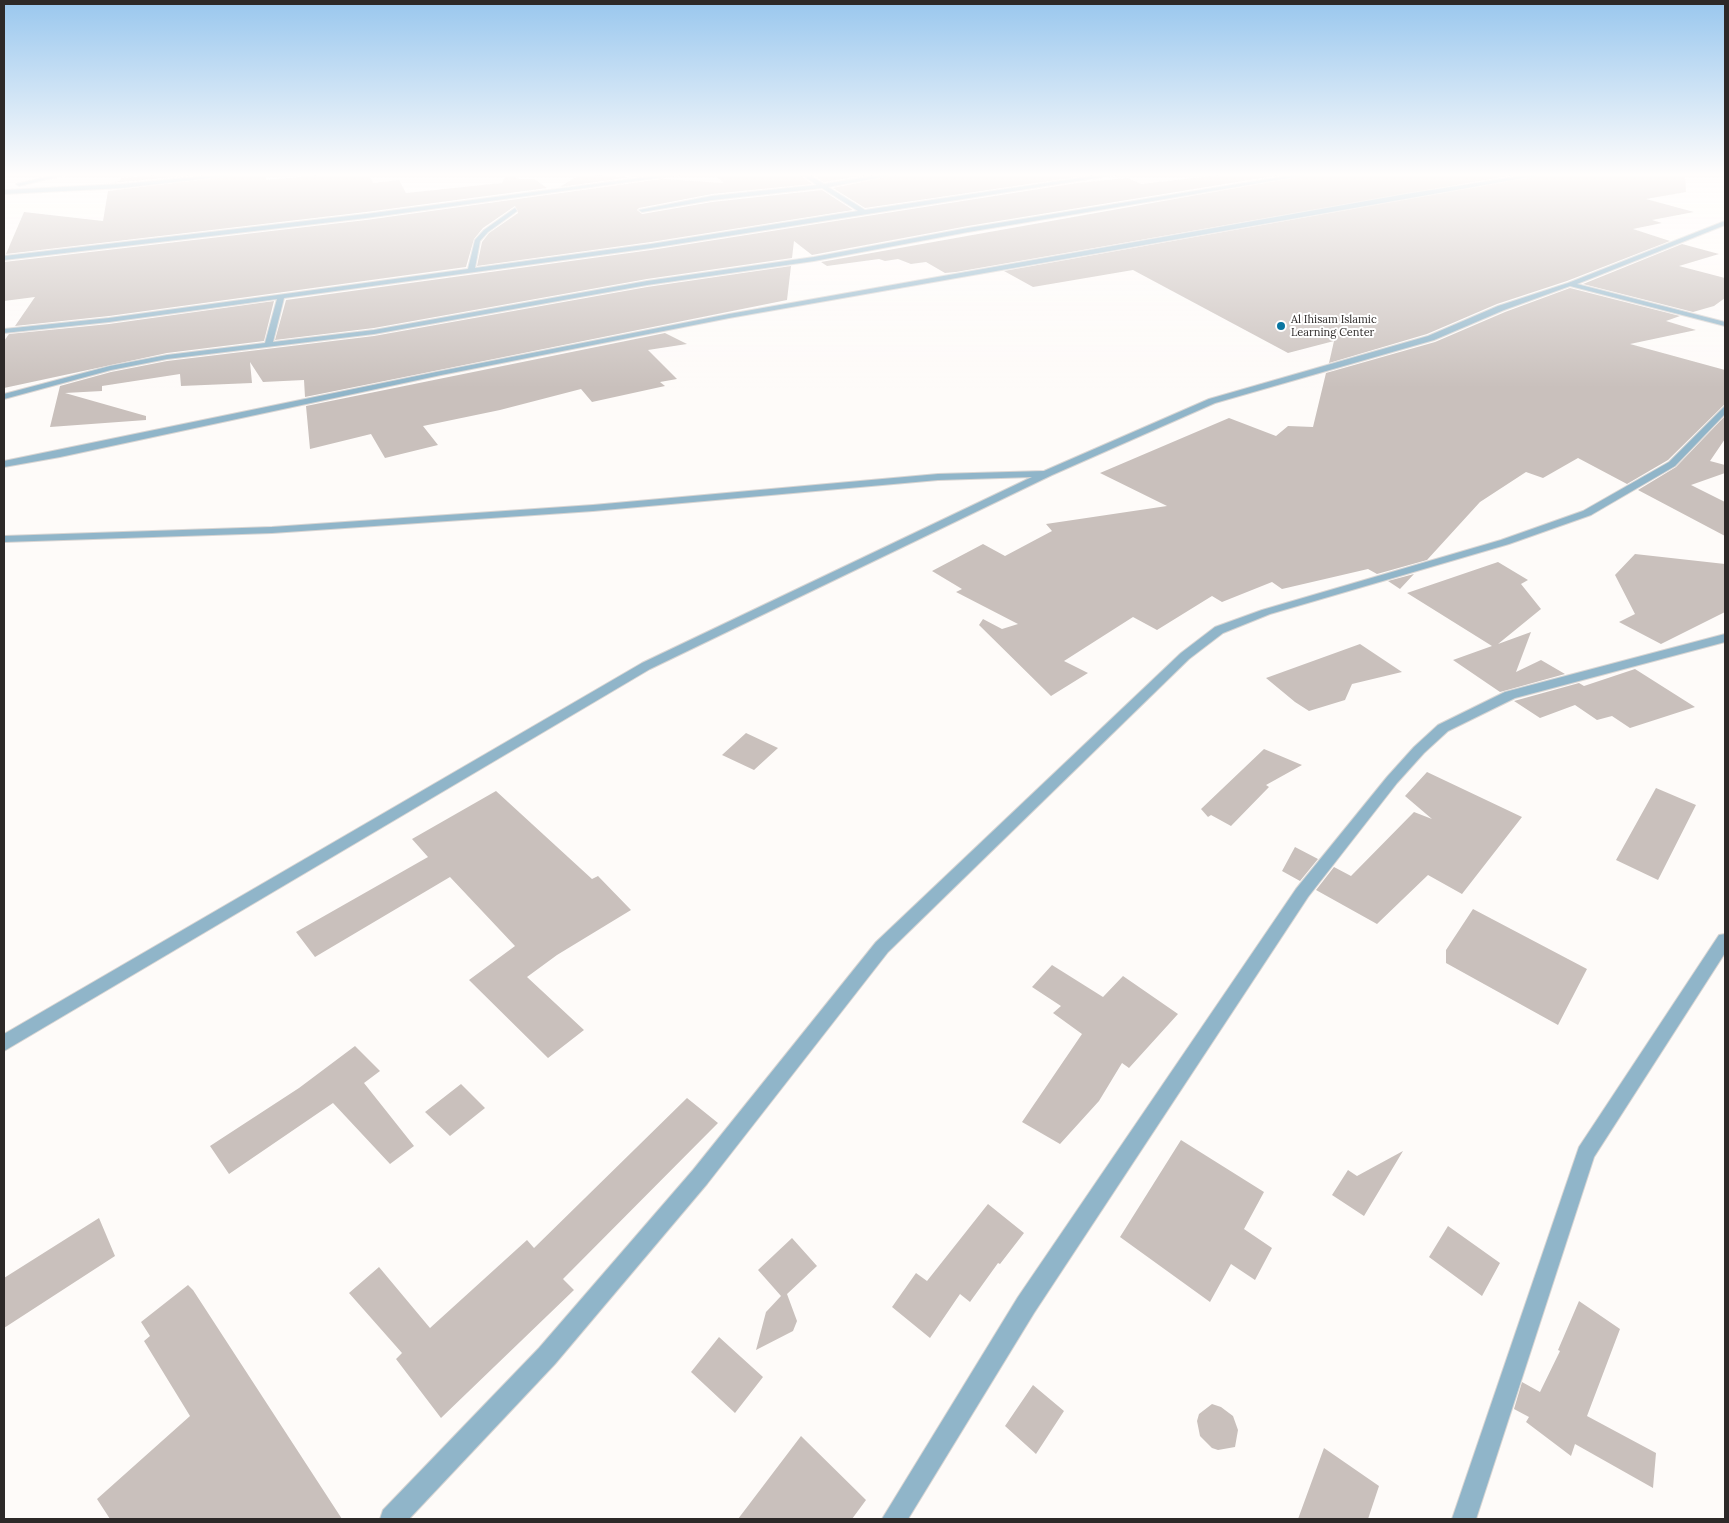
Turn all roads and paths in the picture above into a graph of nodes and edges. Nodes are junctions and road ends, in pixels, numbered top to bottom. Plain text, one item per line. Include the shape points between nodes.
1 (107, 246) edge
2 (476, 246) edge
3 (650, 246) edge
4 (883, 246) edge
5 (1130, 246) edge
6 (1666, 246) edge
7 (4, 258) edge
8 (471, 269) junction
9 (1570, 284) junction
10 (281, 298) junction
11 (1725, 324) edge
12 (4, 331) edge
13 (268, 346) junction
14 (4, 397) edge
15 (1725, 409) edge
16 (4, 464) edge
17 (1049, 474) junction
18 (4, 539) edge
19 (1725, 638) edge
20 (1725, 940) edge
21 (4, 1043) edge
22 (392, 1519) edge
23 (894, 1519) edge
24 (1464, 1519) edge

1 - 7 street
2 - 8 street
3 - 8 street
4 - 13 street via 647,282 374,332
5 - 16 street via 729,316
6 - 9 street
8 - 10 street
9 - 11 street
9 - 17 street via 1501,308 1431,338 1212,400
10 - 12 street
10 - 13 street
13 - 14 street via 167,357 110,368
15 - 22 street via 1672,464 1587,513 1505,542 1266,612 1219,630 1185,656 882,947 700,1177 547,1356
17 - 18 street via 938,477 593,508 272,530
17 - 21 street via 646,666
19 - 23 street via 1510,695 1443,728 1419,750 1302,893 1026,1304
20 - 24 street via 1586,1153

